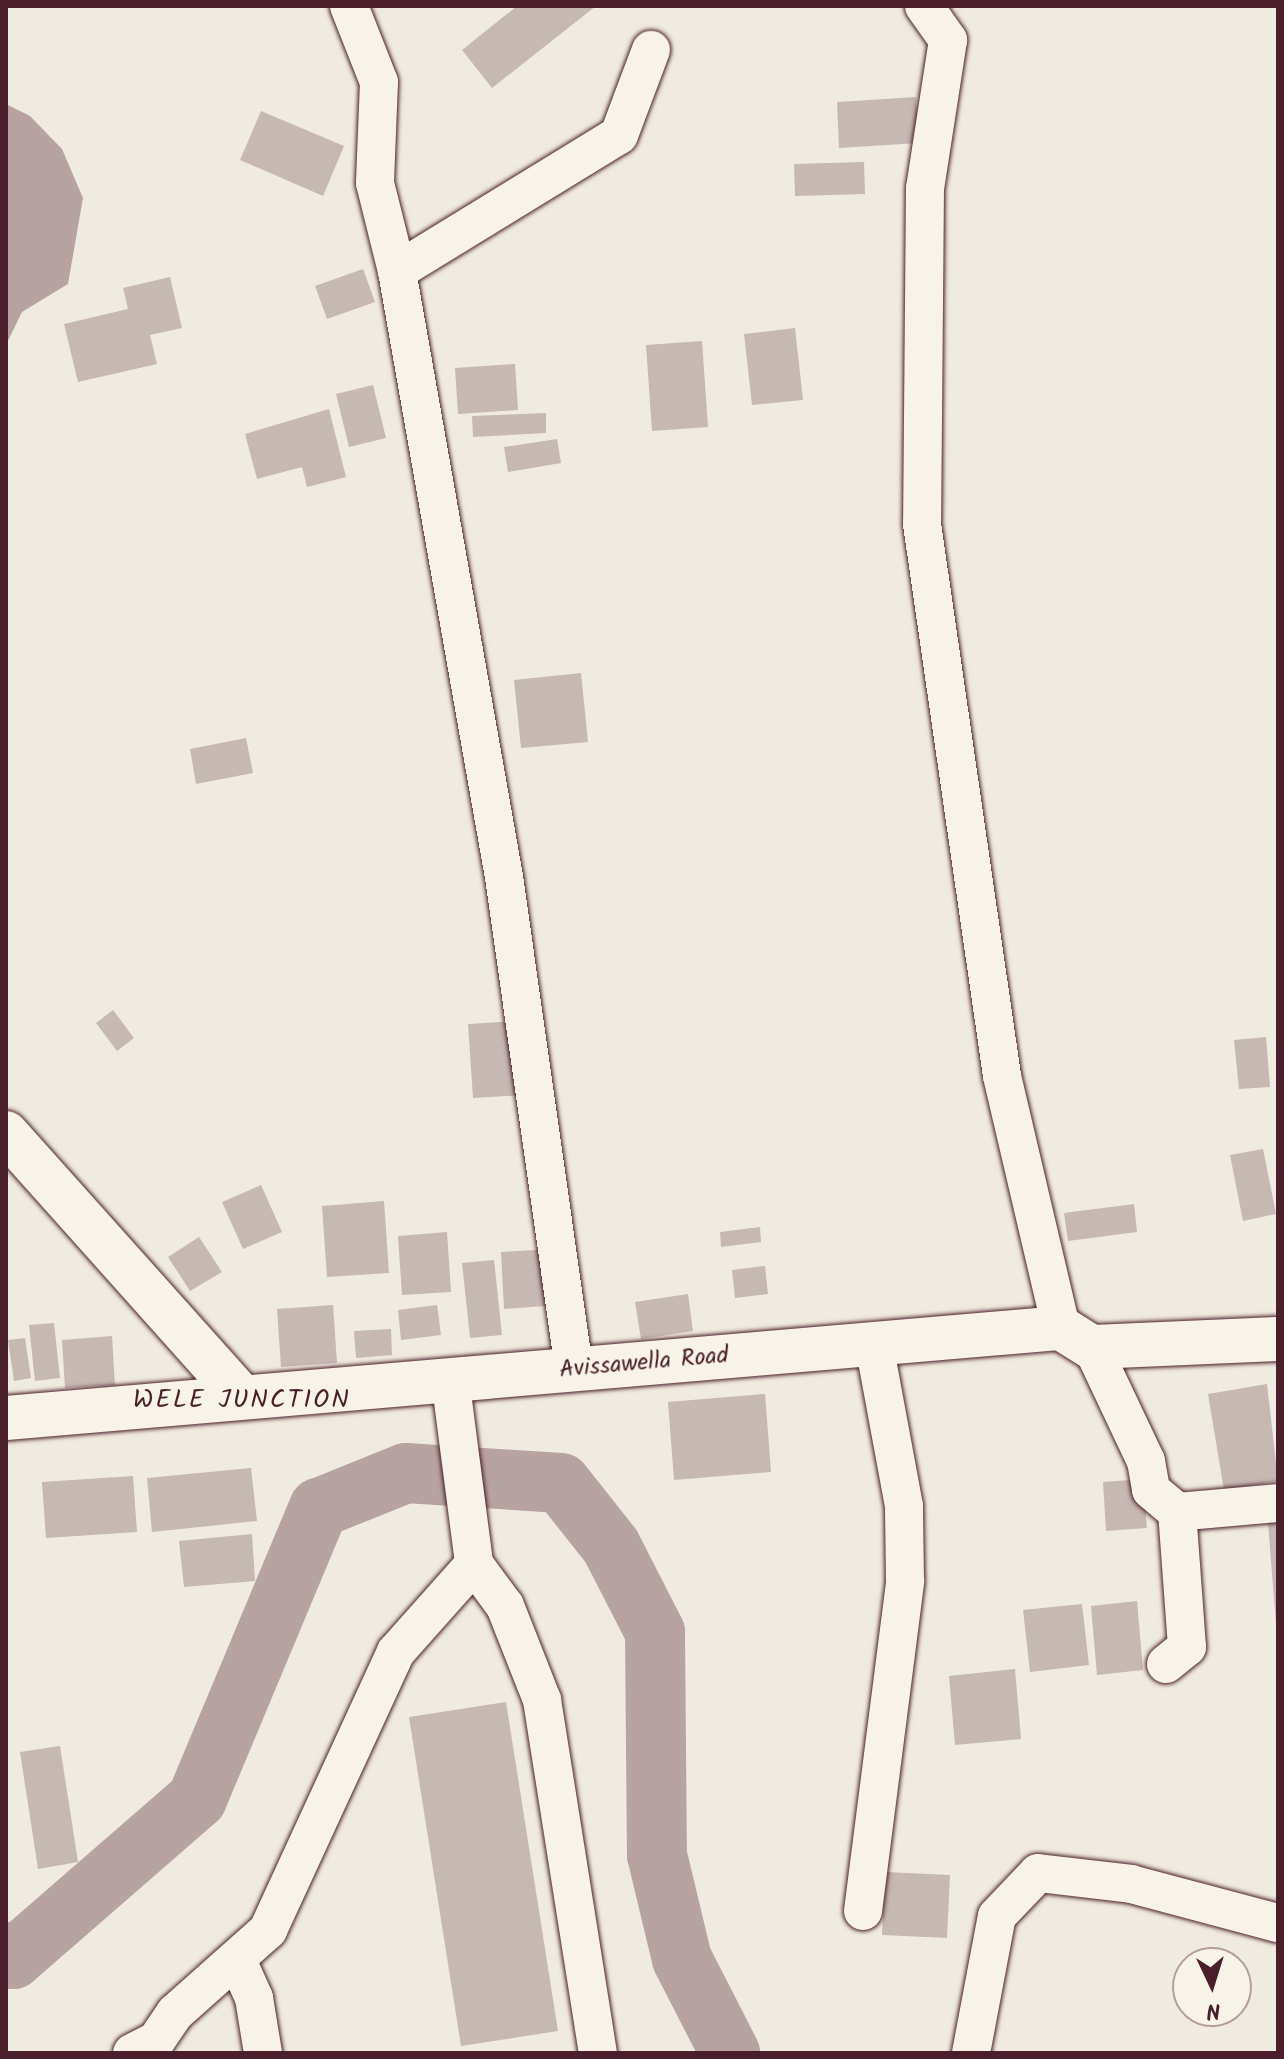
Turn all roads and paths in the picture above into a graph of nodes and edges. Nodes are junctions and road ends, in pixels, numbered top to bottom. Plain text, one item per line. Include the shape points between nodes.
1 (349, 6) edge
2 (924, 6) edge
3 (651, 50) dead end
4 (397, 271) junction
5 (6, 1133) edge
6 (1076, 1338) junction
7 (1278, 1339) edge
8 (874, 1344) junction
9 (574, 1369) junction
10 (450, 1378) junction
11 (242, 1397) junction
12 (6, 1418) edge
13 (1278, 1503) edge
14 (1177, 1512) junction
15 (472, 1552) junction
16 (1166, 1664) dead end
17 (863, 1911) dead end
18 (1278, 1923) edge
19 (237, 1960) junction
20 (148, 2049) edge
21 (263, 2053) edge
22 (598, 2053) edge
23 (971, 2053) edge

1 - 4 street via 379,82 375,183
2 - 6 street via 948,40 925,188 922,524 1002,1076
3 - 4 street via 619,135
4 - 9 street via 504,877
5 - 11 main road
6 - 7 main road, Avissawella Road
6 - 8 main road, Avissawella Road
6 - 14 street via 1146,1461 1151,1490
8 - 9 main road, Avissawella Road
8 - 17 street via 904,1506 905,1581
9 - 10 main road, Avissawella Road
10 - 11 main road, Avissawella Road
10 - 15 street
11 - 12 main road, Avissawella Road
13 - 14 street
14 - 16 street via 1187,1647
15 - 19 street via 396,1652 268,1930
15 - 22 street via 505,1606 542,1700
18 - 23 street via 1131,1884 1038,1873 997,1916
19 - 20 street via 175,2013
19 - 21 street via 254,1998

